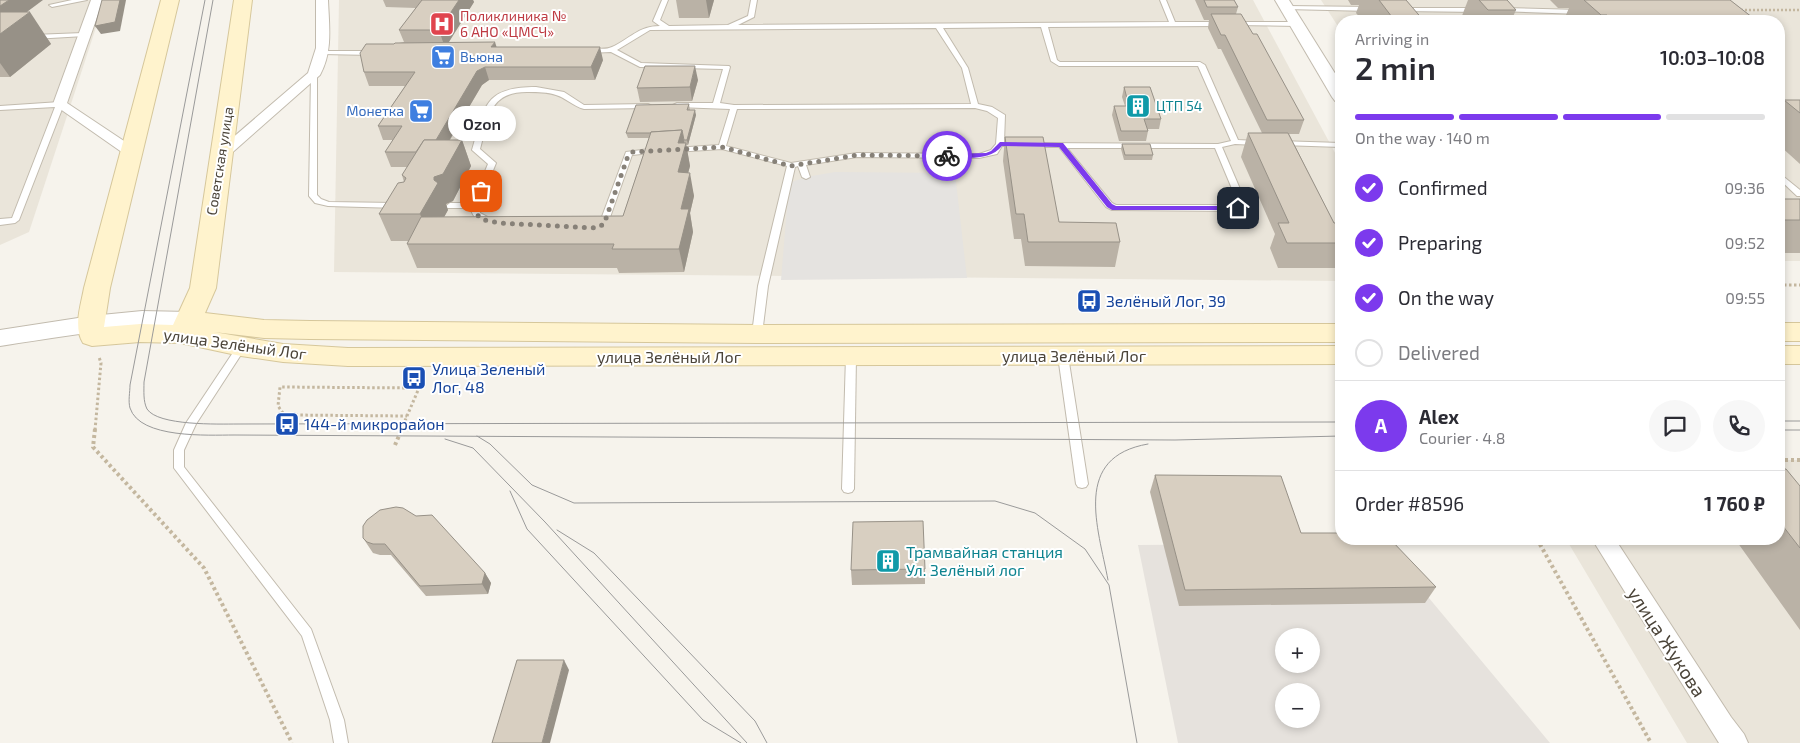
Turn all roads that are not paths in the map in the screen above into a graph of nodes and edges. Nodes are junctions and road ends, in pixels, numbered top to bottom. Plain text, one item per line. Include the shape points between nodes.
1 (84, 0) edge
2 (97, 0) edge
3 (170, 0) edge
4 (243, 0) edge
5 (322, 0) edge
6 (665, 0) edge
7 (754, 0) edge
8 (1163, 0) edge
9 (1284, 4) edge
10 (52, 5) dead end
11 (1394, 5) edge
12 (1379, 10) dead end
13 (1482, 10) dead end
14 (1491, 10) edge
15 (1589, 13) edge
16 (1173, 24) junction
17 (1297, 24) junction
18 (1044, 26) junction
19 (666, 27) junction
20 (727, 27) junction
21 (939, 27) junction
22 (83, 35) junction
23 (28, 37) dead end
24 (612, 50) junction
25 (582, 51) edge
26 (323, 53) junction
27 (385, 53) edge
28 (313, 75) junction
29 (1335, 75) edge
30 (537, 80) edge
31 (531, 89) junction
32 (60, 104) junction
33 (667, 105) edge
34 (716, 105) junction
35 (658, 106) edge
36 (975, 106) junction
37 (734, 107) junction
38 (0, 108) edge
39 (1235, 142) junction
40 (1262, 143) edge
41 (1272, 143) edge
42 (1000, 144) junction
43 (1061, 145) junction
44 (1335, 145) edge
45 (1218, 146) junction
46 (722, 147) junction
47 (131, 152) junction
48 (222, 155) junction
49 (802, 165) junction
50 (791, 166) junction
51 (806, 177) dead end
52 (1785, 180) edge
53 (1800, 194) edge
54 (475, 205) junction
55 (402, 206) edge
56 (450, 206) dead end
57 (0, 222) edge
58 (499, 223) edge
59 (592, 229) edge
60 (185, 327) junction
61 (91, 331) junction
62 (1785, 332) edge
63 (1800, 332) edge
64 (1335, 333) edge
65 (757, 334) junction
66 (0, 338) edge
67 (0, 342) edge
68 (241, 347) junction
69 (1800, 354) edge
70 (1335, 355) edge
71 (1785, 355) edge
72 (851, 356) junction
73 (1062, 356) junction
74 (1082, 484) dead end
75 (848, 488) dead end
76 (1607, 545) edge
77 (341, 743) edge
78 (1735, 743) edge

1 - 10 lane
2 - 22 street
3 - 47 main road
4 - 48 main road, Советская улица
5 - 26 street
6 - 19 lane via 656,21
7 - 20 lane via 751,17
8 - 16 lane
9 - 12 lane
9 - 17 street
11 - 13 lane via 1398,10
14 - 15 lane via 1527,7
16 - 17 lane
16 - 18 lane
17 - 29 street
18 - 21 lane
18 - 39 lane via 1054,61 1059,64 1202,65
19 - 20 lane
19 - 24 lane via 649,28
20 - 21 lane
21 - 36 lane via 965,68
22 - 23 lane
22 - 32 street
24 - 25 lane
24 - 34 lane via 640,65 727,67
26 - 27 lane
26 - 28 street via 321,64
28 - 48 street
28 - 55 lane via 313,196 328,204
30 - 31 lane
31 - 35 lane via 562,95 584,107
31 - 54 lane via 506,92 493,101 476,150 492,164
32 - 38 lane
32 - 47 street
32 - 57 lane via 15,220
33 - 34 lane
34 - 37 lane
36 - 37 lane
36 - 42 lane via 989,109 1002,117
37 - 46 lane
39 - 40 lane
39 - 45 lane
41 - 44 lane
42 - 43 lane
42 - 49 lane via 994,152 979,156 857,155 825,158
43 - 45 lane
43 - 45 lane via 1109,205 1115,208 1238,208 1242,204
46 - 50 lane
46 - 59 lane via 629,154 604,224
47 - 61 main road via 97,288
48 - 60 main road, Советская улица via 204,288
49 - 50 lane
49 - 51 lane
50 - 65 lane via 763,286
52 - 53 lane
54 - 56 lane
54 - 58 lane via 476,214 484,220
60 - 61 main road, улица Зелёный Лог via 140,333
60 - 65 main road, улица Зелёный Лог
60 - 68 main road, улица Зелёный Лог
61 - 66 street, улица Зелёный Лог
61 - 67 street, улица Зелёный Лог via 40,342
62 - 63 main road
64 - 65 main road, улица Зелёный Лог
68 - 72 main road, улица Зелёный Лог via 348,357
68 - 77 lane via 191,423 179,450 179,468 307,633
69 - 71 main road
70 - 73 main road, улица Зелёный Лог
72 - 73 main road, улица Зелёный Лог
72 - 75 lane
73 - 74 lane
76 - 78 street, улица Жукова

